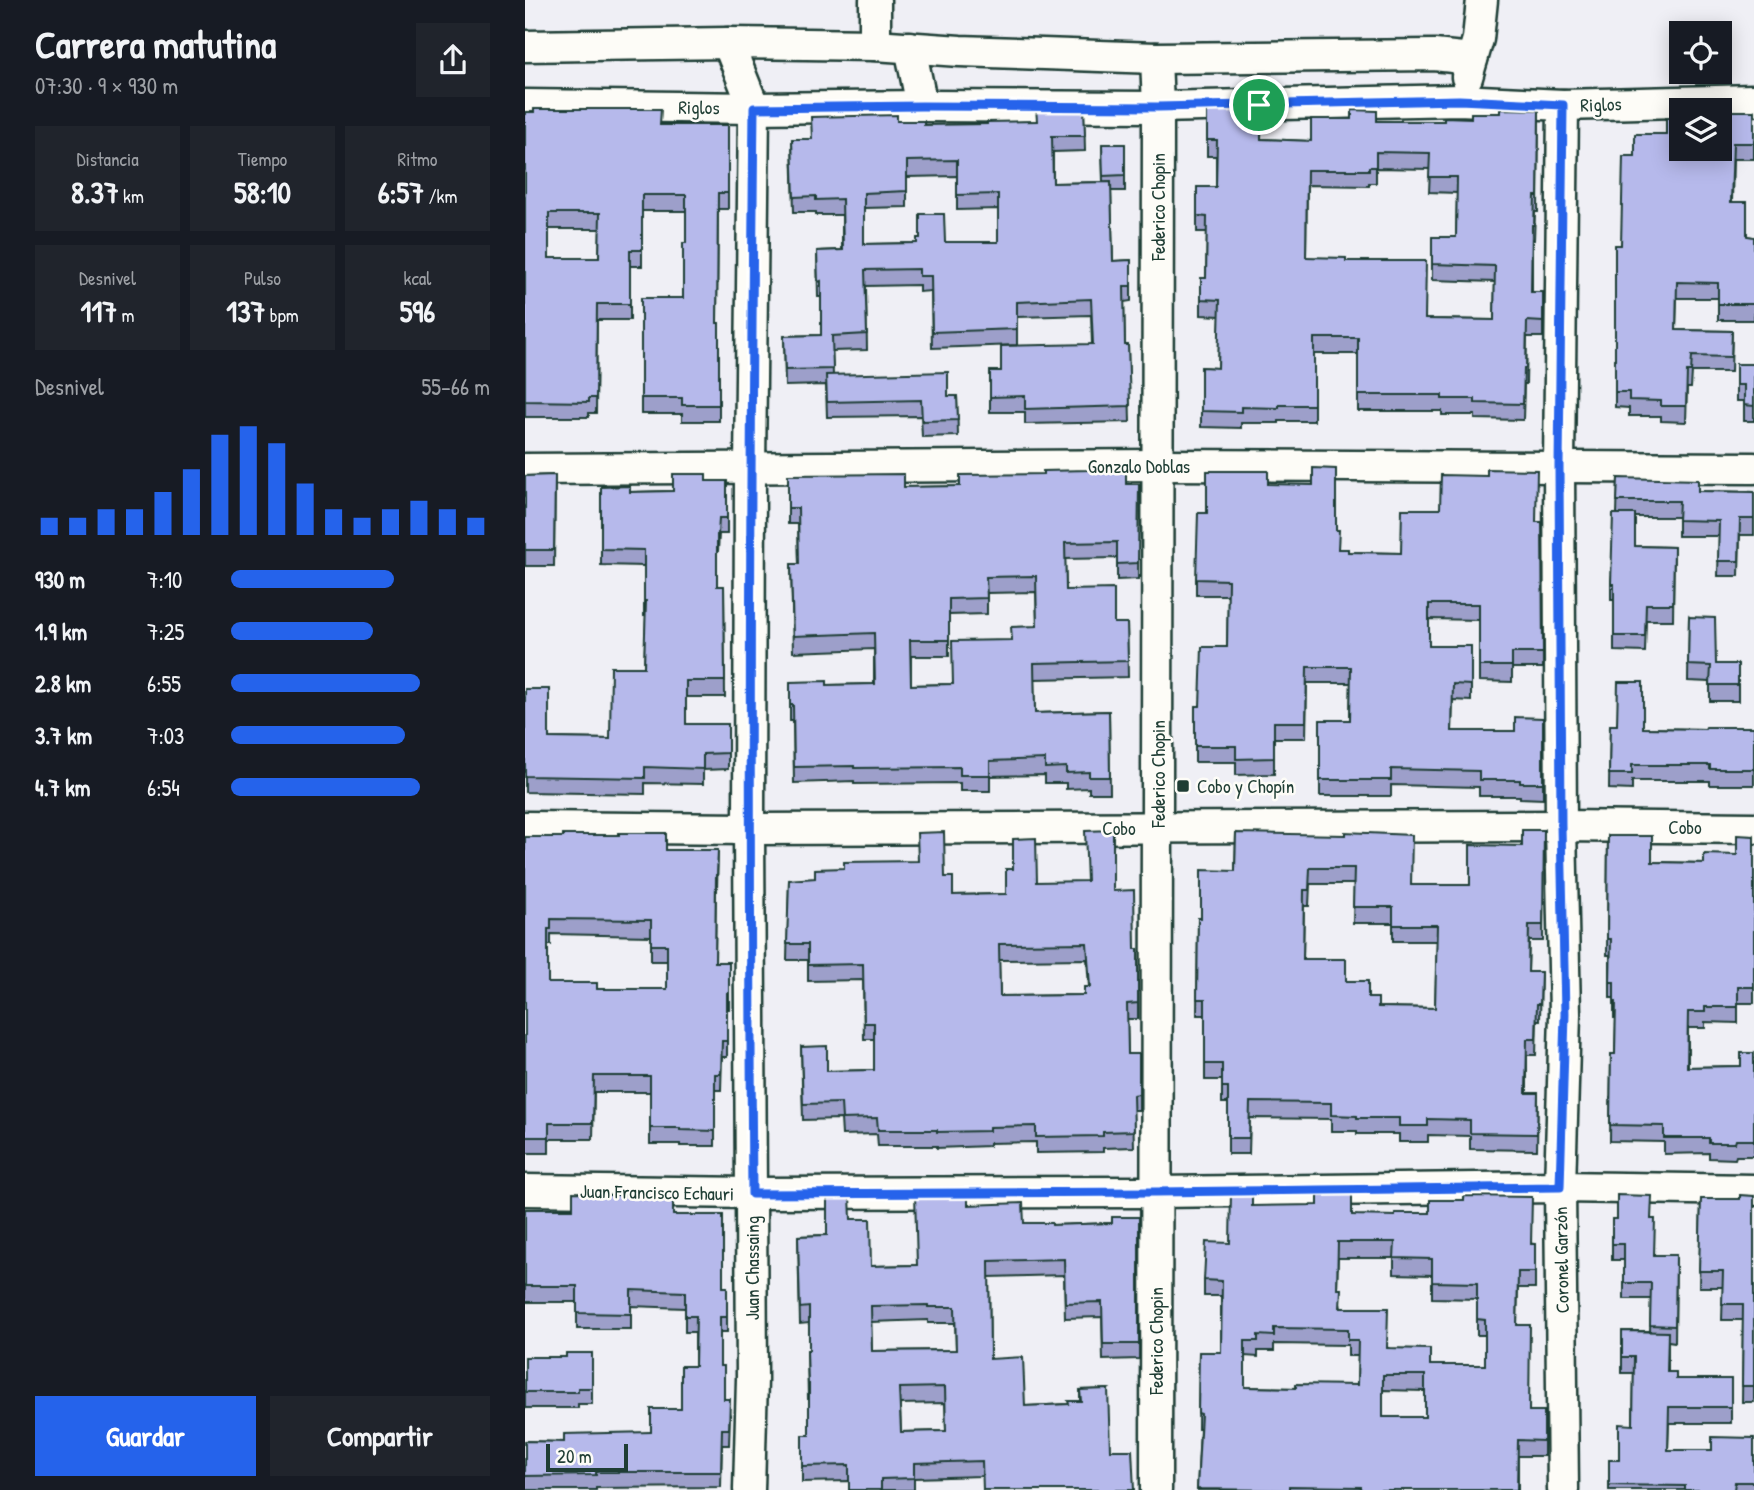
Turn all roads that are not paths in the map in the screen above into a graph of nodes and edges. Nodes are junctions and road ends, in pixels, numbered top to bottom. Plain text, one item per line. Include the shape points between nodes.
1 (876, 0) edge
2 (1482, 0) edge
3 (728, 44) junction
4 (875, 45) junction
5 (525, 46) edge
6 (910, 47) junction
7 (1156, 58) junction
8 (1472, 59) junction
9 (1459, 100) junction
10 (1754, 100) edge
11 (525, 105) edge
12 (1563, 105) junction
13 (922, 106) junction
14 (1158, 107) junction
15 (754, 108) junction
16 (1158, 465) junction
17 (1559, 466) junction
18 (525, 468) edge
19 (750, 468) junction
20 (1754, 468) edge
21 (1561, 826) junction
22 (525, 827) edge
23 (1158, 828) junction
24 (1754, 828) edge
25 (749, 829) junction
26 (1560, 1187) junction
27 (525, 1190) edge
28 (1754, 1190) edge
29 (1156, 1192) junction
30 (752, 1194) junction
31 (749, 1490) edge
32 (1156, 1490) edge
33 (1563, 1490) edge

1 - 4 street
2 - 8 street
3 - 4 street
3 - 5 street
3 - 15 street, Juan Chassaing
4 - 6 street
6 - 7 street
6 - 13 street
7 - 8 street via 1434,55
7 - 14 street, Federico Chopin
8 - 9 street
9 - 12 street, Riglos
9 - 14 street, Riglos
10 - 12 street, Riglos
11 - 15 street, Riglos
12 - 17 street, Coronel Garzón
13 - 14 street, Riglos
13 - 15 street, Riglos
14 - 16 street, Federico Chopin
15 - 19 street, Juan Chassaing
16 - 17 street, Gonzalo Doblas
16 - 19 street, Gonzalo Doblas
16 - 23 street, Federico Chopin
17 - 20 street, Gonzalo Doblas
17 - 21 street, Coronel Garzón
18 - 19 street, Gonzalo Doblas
19 - 25 street, Juan Chassaing
21 - 23 street, Cobo
21 - 24 street, Cobo
21 - 26 street, Coronel Garzón via 1565,1014
22 - 25 street, Cobo
23 - 25 street, Cobo
23 - 29 street, Federico Chopin
25 - 30 street, Juan Chassaing
26 - 28 street, Juan Francisco Echauri
26 - 29 street, Juan Francisco Echauri
26 - 33 street, Coronel Garzón
27 - 30 street, Juan Francisco Echauri
29 - 30 street, Juan Francisco Echauri
29 - 32 street, Federico Chopin
30 - 31 street, Juan Chassaing

